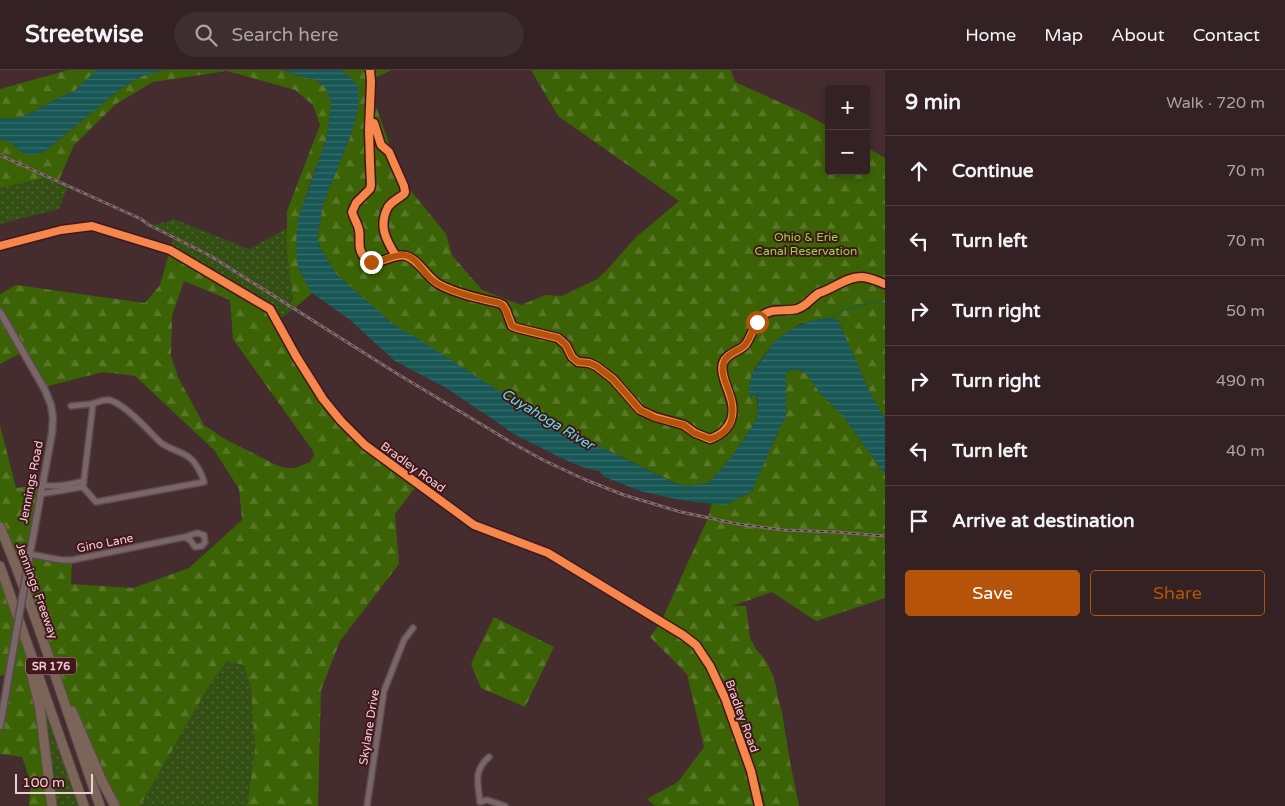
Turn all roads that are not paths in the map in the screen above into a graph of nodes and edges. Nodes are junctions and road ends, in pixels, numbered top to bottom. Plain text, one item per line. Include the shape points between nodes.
1 (0, 246) edge
2 (0, 312) edge
3 (94, 404) junction
4 (72, 406) dead end
5 (84, 484) junction
6 (42, 485) junction
7 (40, 494) junction
8 (0, 527) edge
9 (185, 537) dead end
10 (29, 556) junction
11 (0, 566) edge
12 (16, 612) junction
13 (413, 628) dead end
14 (57, 680) junction
15 (0, 726) edge
16 (489, 757) dead end
17 (478, 804) edge
18 (52, 806) edge
19 (84, 806) edge
20 (100, 806) edge
21 (115, 806) edge
22 (367, 806) edge
23 (505, 806) edge
24 (759, 806) edge

1 - 24 street, Bradley Road via 61,230 92,226 170,250 270,309 323,398 365,445 474,525 548,553 696,646 725,698
2 - 6 street, Jennings Road via 51,406 52,433
3 - 4 street
3 - 5 street
3 - 5 street via 99,400 111,400 127,410 162,444 193,460 204,482 96,502
5 - 6 street
5 - 7 street
6 - 7 street, Jennings Road
7 - 10 street, Jennings Road
8 - 14 highway, Jennings Freeway / SR 176
9 - 10 street, Gino Lane via 72,560
10 - 15 street, Jennings Road, bridge
11 - 12 highway, Jennings Freeway / SR 176
12 - 18 highway via 40,708
12 - 19 highway, Jennings Freeway / SR 176
13 - 22 street, Skylane Drive via 404,640 384,691
14 - 20 highway, Jennings Freeway / SR 176
14 - 21 highway
16 - 17 street via 477,774
17 - 23 street via 486,800

